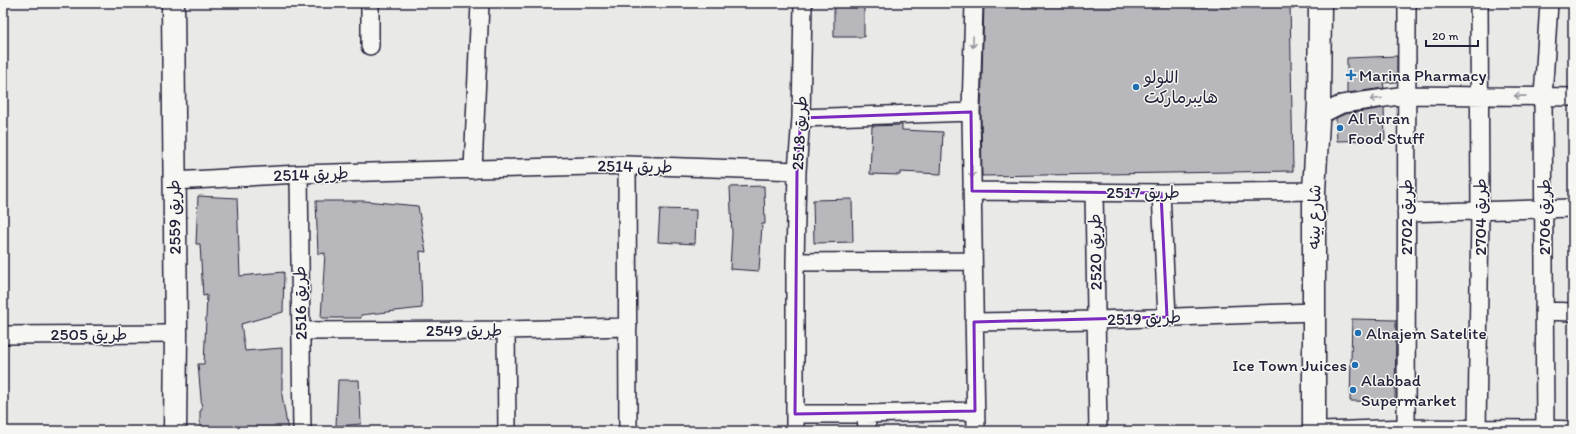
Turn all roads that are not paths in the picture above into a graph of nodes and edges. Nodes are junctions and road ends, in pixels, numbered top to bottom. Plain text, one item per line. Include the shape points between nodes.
1 (173, 3) edge
2 (370, 3) edge
3 (480, 3) edge
4 (803, 3) edge
5 (974, 3) edge
6 (1320, 3) edge
7 (1407, 3) edge
8 (1479, 3) edge
9 (1548, 3) edge
10 (370, 46) dead end
11 (1406, 95) junction
12 (1479, 95) junction
13 (1543, 97) junction
14 (1573, 97) edge
15 (971, 112) junction
16 (801, 118) junction
17 (1317, 120) junction
18 (627, 165) junction
19 (473, 170) junction
20 (797, 171) junction
21 (299, 174) junction
22 (174, 181) junction
23 (972, 191) junction
24 (1314, 191) junction
25 (1094, 192) junction
26 (1162, 193) junction
27 (1573, 208) edge
28 (1544, 209) junction
29 (1480, 211) junction
30 (1406, 213) junction
31 (973, 261) junction
32 (795, 262) junction
33 (1544, 311) junction
34 (1314, 312) junction
35 (1573, 312) edge
36 (1167, 317) junction
37 (1097, 320) junction
38 (974, 322) junction
39 (628, 327) junction
40 (506, 330) junction
41 (301, 331) junction
42 (176, 334) junction
43 (3, 335) edge
44 (975, 411) junction
45 (795, 414) junction
46 (867, 423) edge
47 (1406, 430) edge
48 (1477, 430) edge
49 (1546, 430) edge
50 (1573, 430) edge
51 (175, 431) edge
52 (302, 431) edge
53 (507, 431) edge
54 (628, 431) edge
55 (795, 431) edge
56 (976, 431) edge
57 (1098, 431) edge
58 (1314, 431) edge
59 (1324, 431) edge

1 - 22 street, طريق 2559
2 - 10 street
3 - 19 street
4 - 16 street, طريق 2518
5 -> 15 street
6 - 17 street, شارع بينه
7 - 11 street, طريق 2702
8 - 12 street, طريق 2704
9 - 13 street, طريق 2706
11 - 12 street
11 -> 17 street via 1342,104 1324,113
11 - 30 street, طريق 2702
13 -> 12 street
12 - 29 street, طريق 2704
13 - 14 street
13 - 28 street, طريق 2706
15 - 16 street
15 -> 23 street
16 - 20 street, طريق 2518
17 - 24 street, شارع بينه
18 - 19 street, طريق 2514
18 - 20 street, طريق 2514
18 - 39 street
19 - 21 street, طريق 2514
20 - 32 street, طريق 2518
21 - 22 street, طريق 2514
21 - 41 street, طريق 2516
22 - 42 street, طريق 2559
23 - 25 street, طريق 2517
23 - 31 street
24 - 26 street, طريق 2517
24 - 34 street, شارع بينه
25 - 26 street, طريق 2517
25 - 37 street, طريق 2520
26 - 36 street
27 - 28 street
28 - 29 street
28 - 33 street, طريق 2706
29 - 30 street
29 - 48 street, طريق 2704
30 - 47 street, طريق 2702
31 - 32 street
31 - 38 street
32 - 45 street, طريق 2518
33 - 35 street
33 - 49 street, طريق 2706
34 - 36 street, طريق 2519
34 - 58 street, شارع بينه
36 - 37 street, طريق 2519
37 - 38 street, طريق 2519
37 - 57 street, طريق 2520
38 - 44 street
39 - 40 street, طريق 2549
39 - 54 street
40 - 41 street, طريق 2549
40 - 53 street
41 - 52 street, طريق 2516
42 - 43 street, طريق 2505
42 - 51 street, طريق 2559
44 - 46 street
44 - 56 street
45 - 46 street
45 - 55 street, طريق 2518
47 - 48 street
47 - 59 street
48 - 49 street
49 - 50 street

